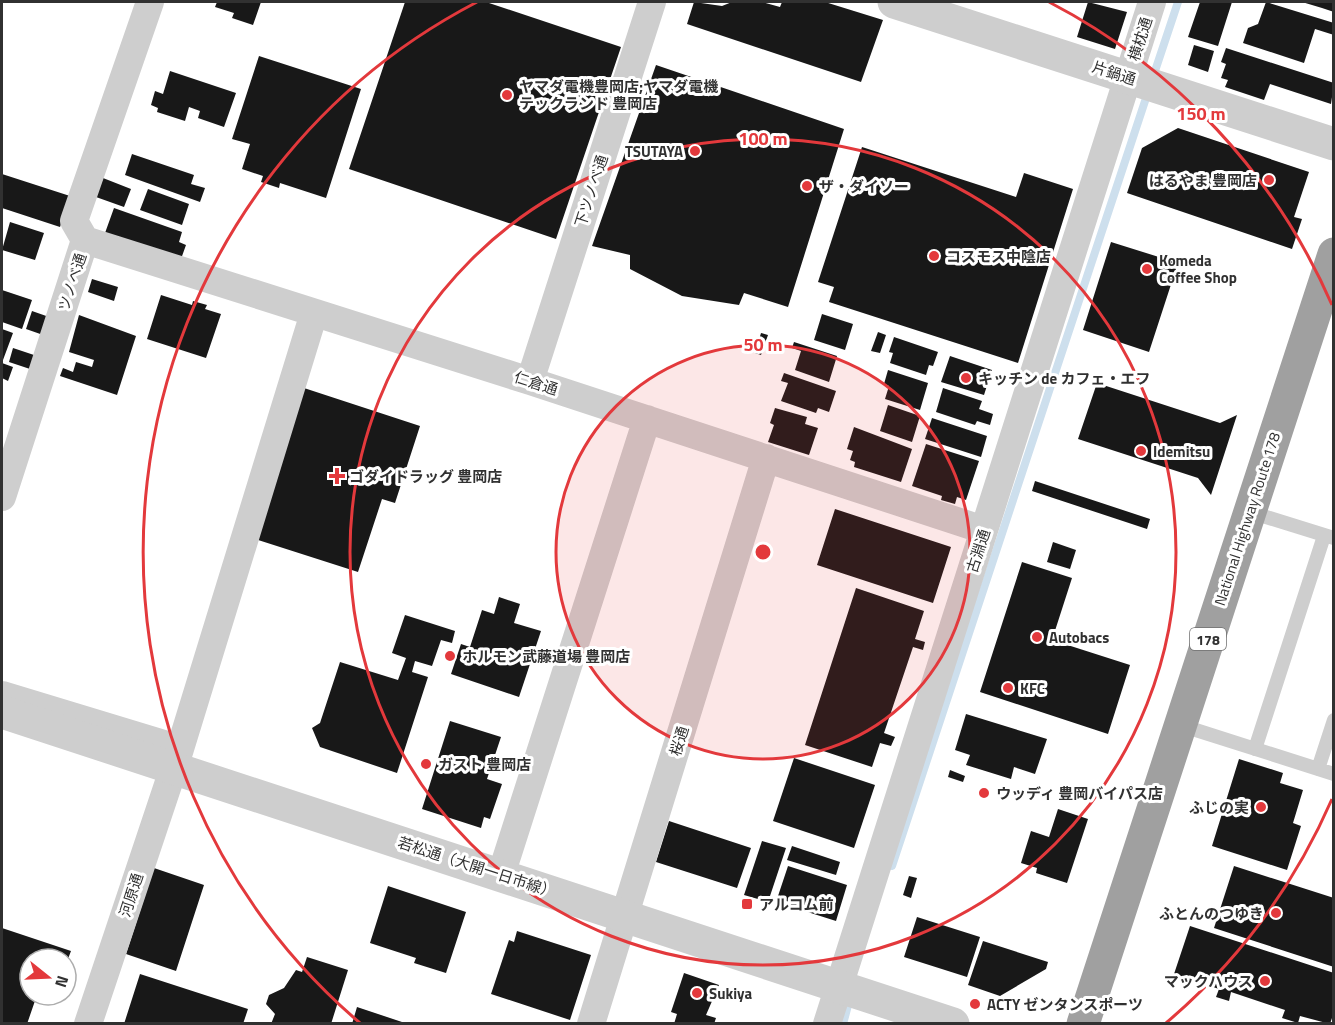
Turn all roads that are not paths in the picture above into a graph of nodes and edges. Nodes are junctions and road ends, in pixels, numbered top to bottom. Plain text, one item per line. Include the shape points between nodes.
1 (150, 2) edge
2 (652, 2) edge
3 (894, 2) edge
4 (1152, 2) edge
5 (1128, 77) junction
6 (1334, 144) edge
7 (85, 240) junction
8 (1334, 254) edge
9 (314, 313) junction
10 (530, 381) junction
11 (647, 419) junction
12 (766, 458) junction
13 (2, 497) edge
14 (1250, 512) junction
15 (984, 530) junction
16 (1329, 537) edge
17 (2, 696) edge
18 (2, 712) edge
19 (1334, 720) edge
20 (1180, 725) junction
21 (1255, 749) junction
22 (177, 758) junction
23 (1318, 769) junction
24 (1334, 774) edge
25 (501, 875) junction
26 (625, 916) junction
27 (839, 986) junction
28 (88, 1023) edge
29 (591, 1023) edge
30 (827, 1023) edge
31 (953, 1023) edge
32 (1083, 1023) edge

1 - 7 street, ツノベ通 via 74,221
2 - 10 street, 下ツノベ通
3 - 5 street, 片鍋通
4 - 5 street, 横枕通
5 - 6 street, 片鍋通
5 - 15 street, 古淵通
7 - 9 street, 仁倉通
7 - 13 street, ツノベ通
8 - 14 highway, National Highway Route 178 / 178
9 - 10 street, 仁倉通
9 - 22 street, 河原通
10 - 11 street, 仁倉通
11 - 12 street, 仁倉通
11 - 25 street
12 - 15 street, 仁倉通
12 - 26 street, 桜通
14 - 16 lane
14 - 20 highway, National Highway Route 178 / 178
15 - 27 street, 古淵通
16 - 21 lane
17 - 22 street
18 - 22 street, 若松通（大開一日市線）
19 - 23 lane
20 - 21 lane
20 - 32 highway, National Highway Route 178 / 178
21 - 23 lane
22 - 25 street, 若松通（大開一日市線）
22 - 28 street, 河原通
23 - 24 lane
25 - 26 street, 若松通（大開一日市線）
26 - 27 street, 若松通（大開一日市線）
26 - 29 street, 桜通
27 - 30 street, 古淵通
27 - 31 street, 若松通（大開一日市線）

